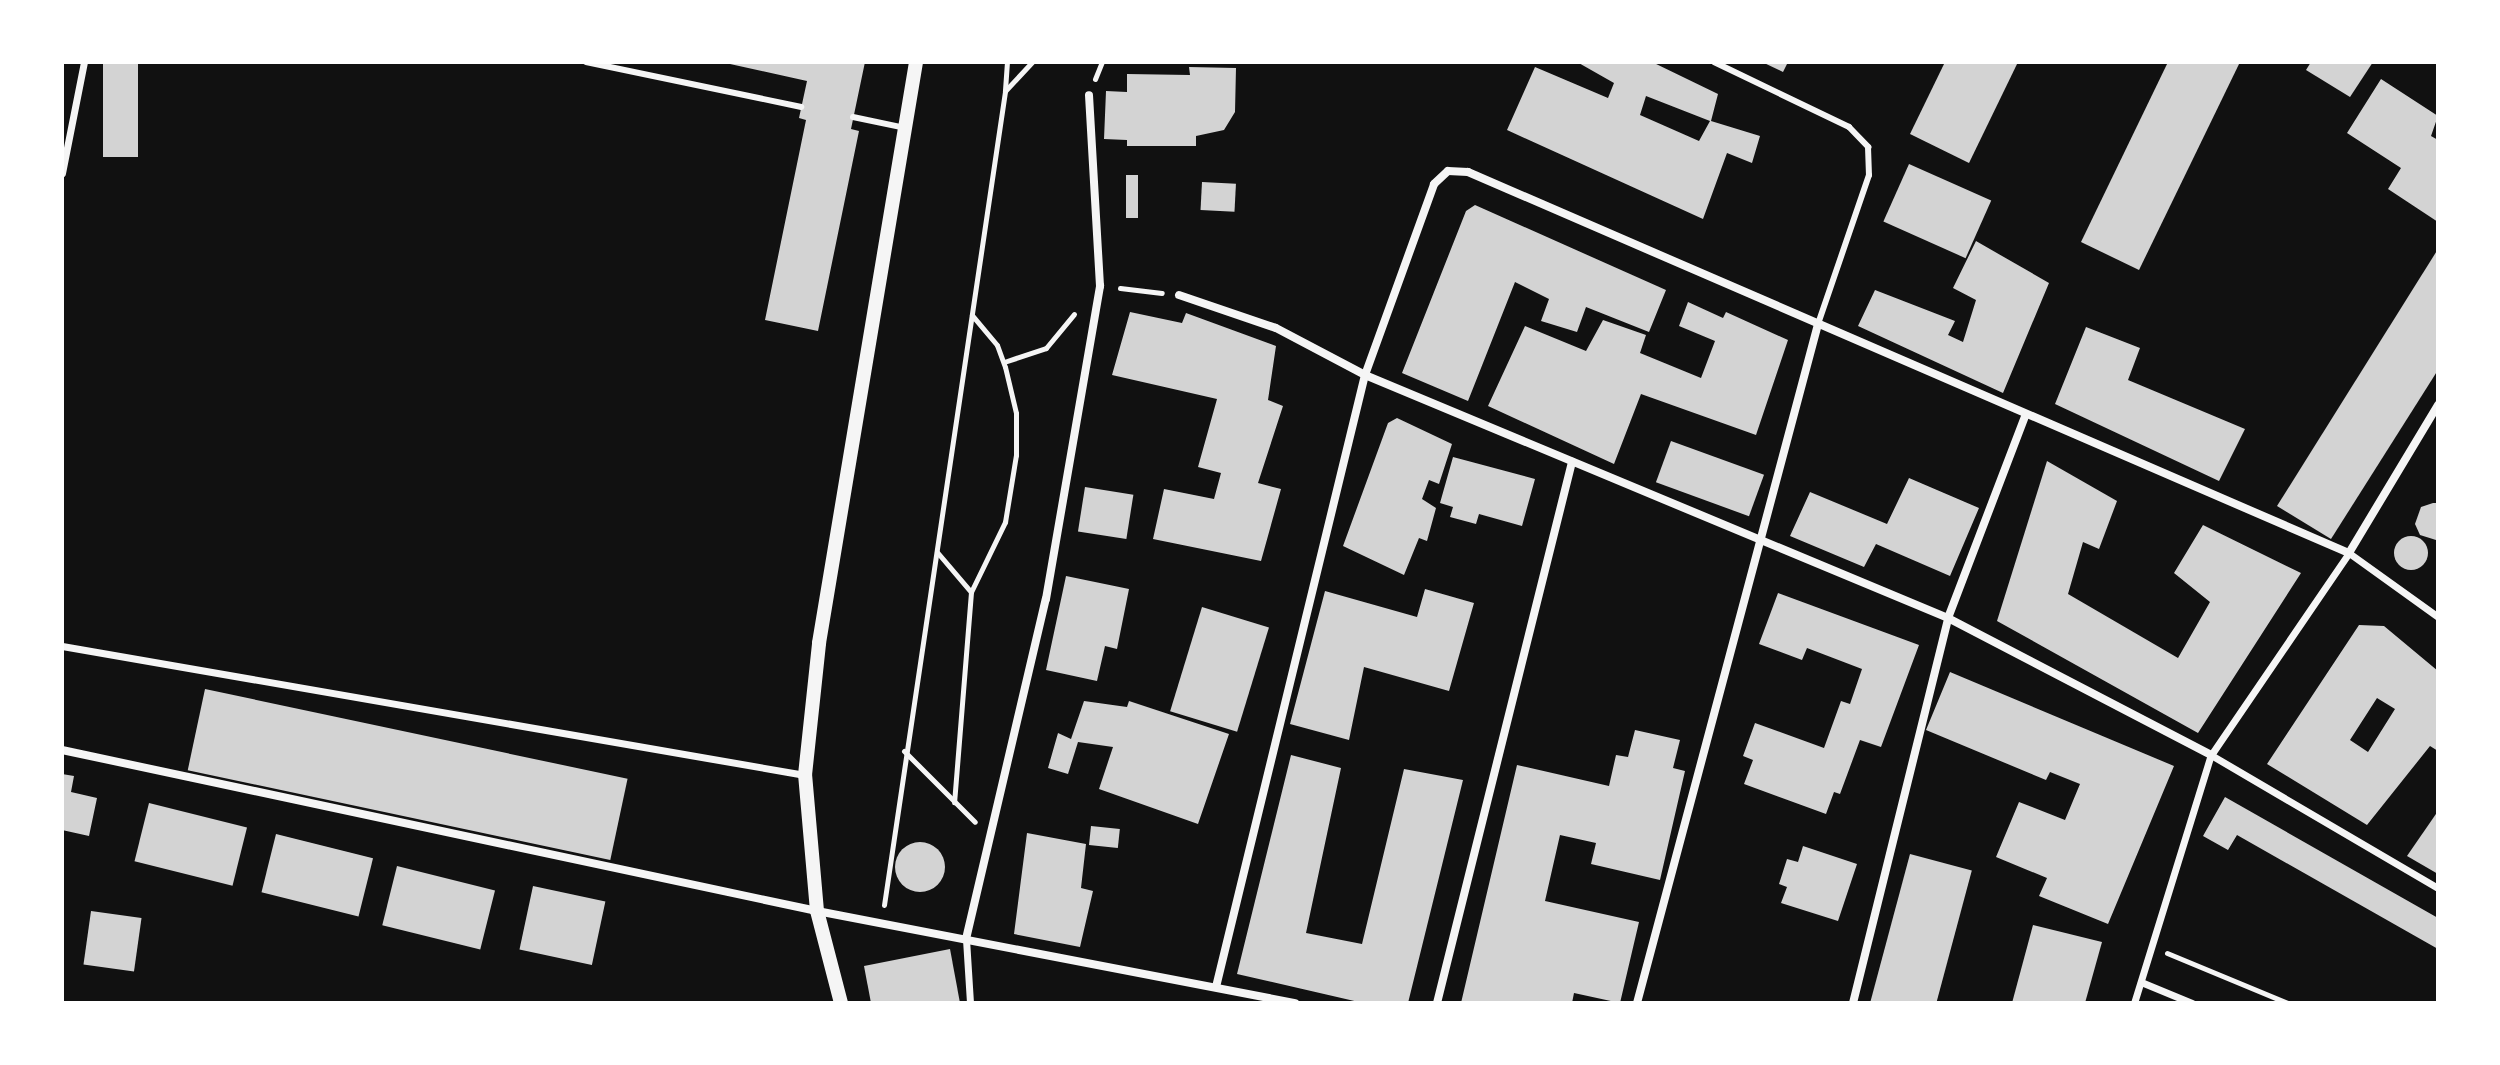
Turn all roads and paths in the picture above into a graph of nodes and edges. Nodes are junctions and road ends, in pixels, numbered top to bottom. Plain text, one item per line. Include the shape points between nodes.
1 (84, 62) edge
2 (586, 62) edge
3 (916, 62) edge
4 (1007, 62) edge
5 (1032, 62) edge
6 (1714, 62) edge
7 (1005, 91) junction
8 (1089, 95) dead end
9 (801, 107) dead end
10 (853, 117) dead end
11 (905, 128) junction
12 (62, 173) edge
13 (1100, 286) junction
14 (1179, 295) joint
15 (971, 314) junction
16 (1818, 324) junction
17 (1004, 362) junction
18 (1365, 375) junction
19 (2438, 405) edge
20 (2026, 414) junction
21 (1572, 462) junction
22 (1763, 538) junction
23 (936, 551) junction
24 (2349, 553) junction
25 (971, 592) junction
26 (2438, 617) edge
27 (1948, 618) junction
28 (62, 646) edge
29 (62, 750) edge
30 (904, 751) junction
31 (2211, 755) junction
32 (805, 775) junction
33 (954, 802) junction
34 (989, 837) junction
35 (2438, 888) edge
36 (817, 911) junction
37 (882, 922) junction
38 (966, 939) junction
39 (2151, 947) junction
40 (2141, 982) junction
41 (1216, 987) junction
42 (841, 1003) edge
43 (970, 1003) edge
44 (1295, 1003) edge
45 (1437, 1003) edge
46 (1637, 1003) edge
47 (1853, 1003) edge
48 (2134, 1003) edge
49 (2192, 1003) edge
50 (2288, 1003) edge

1 - 12 street
2 - 9 lane
3 - 11 street
4 - 7 path
5 - 7 path
6 - 16 lane via 1849,127 1868,147 1869,175
7 - 15 path
8 - 13 street
10 - 11 lane
11 - 32 street via 819,643
13 - 14 path
13 - 17 path via 1046,348
13 - 34 street via 1046,599
14 - 18 street via 1276,328
15 - 17 path
15 - 23 path
16 - 18 street via 1468,172 1448,171 1434,184
16 - 20 street
16 - 22 street
17 - 25 path via 1016,413 1014,468 1005,522
18 - 21 street
18 - 41 street
19 - 24 street
20 - 24 street
20 - 27 street
21 - 22 street
21 - 45 street
22 - 27 street
22 - 46 street
23 - 25 path
23 - 30 path
24 - 26 street
24 - 31 street
25 - 33 path
27 - 31 street
27 - 47 street
28 - 32 street
29 - 36 street
30 - 33 path
30 - 37 path
31 - 35 street
31 - 39 street
32 - 36 street
33 - 34 path
34 - 38 street
36 - 37 street
36 - 42 street
37 - 38 street
38 - 41 street
38 - 43 street
39 - 40 street
39 - 50 path
40 - 48 street
40 - 49 street
41 - 44 street

